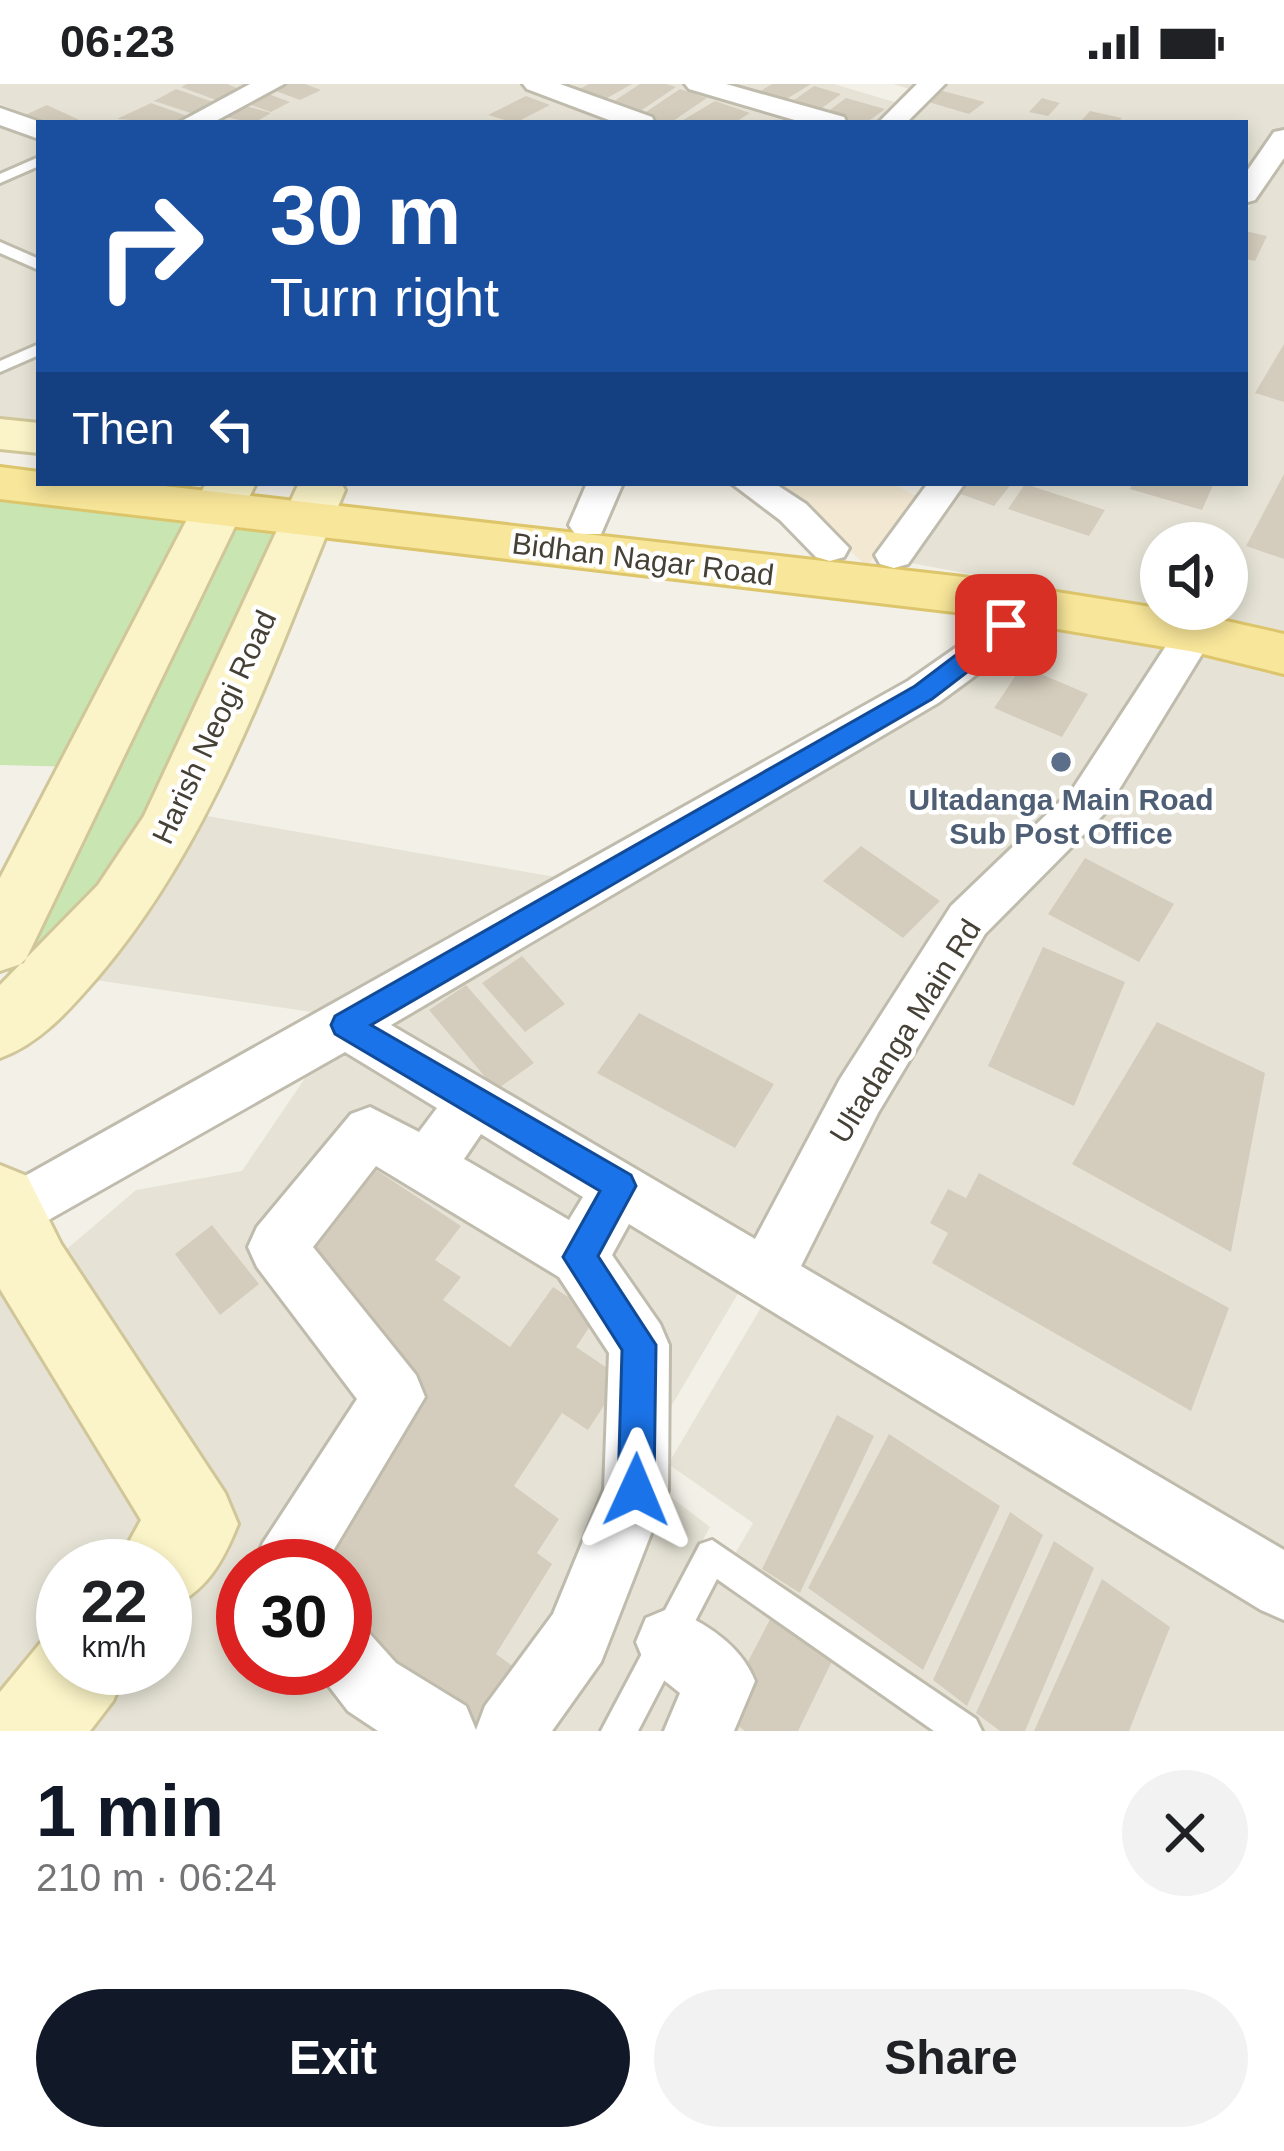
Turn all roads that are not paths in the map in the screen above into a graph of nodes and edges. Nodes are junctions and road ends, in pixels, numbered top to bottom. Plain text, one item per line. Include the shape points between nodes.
1 (271, 84) edge
2 (536, 84) edge
3 (698, 84) edge
4 (932, 84) edge
5 (0, 116) edge
6 (607, 118) edge
7 (197, 120) edge
8 (823, 120) edge
9 (894, 120) edge
10 (36, 130) edge
11 (1284, 138) edge
12 (36, 162) edge
13 (0, 179) edge
14 (1248, 190) edge
15 (0, 247) edge
16 (36, 264) edge
17 (36, 350) edge
18 (0, 367) edge
19 (0, 434) edge
20 (36, 438) edge
21 (0, 457) edge
22 (36, 461) edge
23 (0, 483) edge
24 (36, 484) edge
25 (77, 486) edge
26 (754, 486) edge
27 (945, 486) edge
28 (232, 492) edge
29 (317, 497) edge
30 (596, 504) edge
31 (830, 548) junction
32 (894, 555) junction
33 (1140, 603) edge
34 (1025, 605) junction
35 (1140, 610) edge
36 (1248, 619) edge
37 (1284, 623) edge
38 (1184, 630) edge
39 (1231, 630) edge
40 (1284, 654) edge
41 (0, 943) edge
42 (346, 1025) junction
43 (0, 1027) edge
44 (475, 1100) junction
45 (426, 1167) junction
46 (620, 1186) junction
47 (8, 1235) edge
48 (579, 1257) junction
49 (766, 1274) junction
50 (182, 1539) edge
51 (303, 1539) edge
52 (1284, 1587) edge
53 (670, 1642) junction
54 (372, 1687) edge
55 (59, 1695) edge
56 (30, 1731) edge
57 (441, 1731) edge
58 (511, 1731) edge
59 (619, 1731) edge
60 (700, 1731) edge
61 (964, 1731) edge

1 - 7 street
2 - 6 street
3 - 8 street
4 - 9 street
5 - 10 street
11 - 14 street
12 - 13 lane
15 - 16 lane
17 - 18 lane
19 - 20 street
21 - 22 main road
23 - 24 main road, Bidhan Nagar Road
25 - 28 main road, Bidhan Nagar Road
26 - 31 street
27 - 32 street
28 - 29 main road, Bidhan Nagar Road
28 - 41 street
29 - 30 main road, Bidhan Nagar Road
29 - 34 main road, Bidhan Nagar Road
29 - 43 street, Harish Neogi Road via 170,828 121,904
30 - 31 main road, Bidhan Nagar Road
31 - 32 main road, Bidhan Nagar Road
32 - 33 main road, Bidhan Nagar Road
34 - 35 main road, Bidhan Nagar Road
34 - 42 street via 988,645 923,692
36 - 37 main road, Bidhan Nagar Road
38 - 49 street, Ultadanga Main Rd via 1088,802 968,920 859,1096
39 - 40 main road, Bidhan Nagar Road
42 - 44 street
42 - 47 street
44 - 45 street
44 - 46 street
45 - 48 street
45 - 51 street via 370,1132 277,1247 394,1397
46 - 48 street
46 - 49 street
47 - 50 street via 194,1524
48 - 58 street via 639,1345 636,1490 577,1638
49 - 52 street
53 - 59 lane
53 - 60 street via 721,1681
53 - 61 lane via 712,1556
54 - 57 street
55 - 56 street

